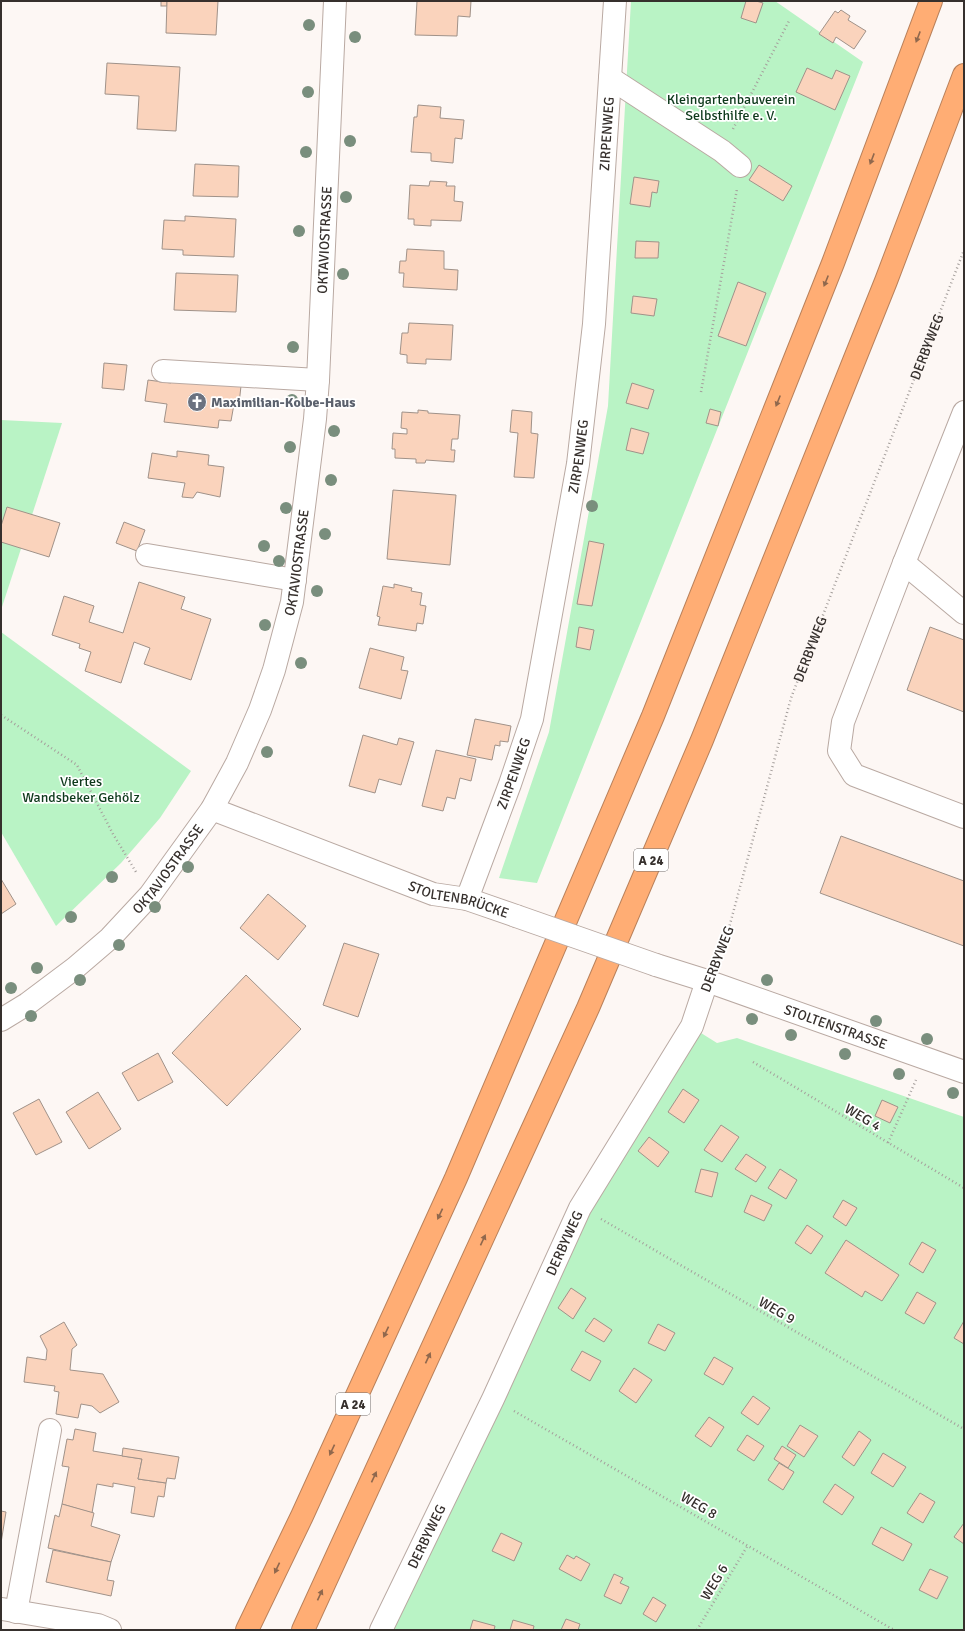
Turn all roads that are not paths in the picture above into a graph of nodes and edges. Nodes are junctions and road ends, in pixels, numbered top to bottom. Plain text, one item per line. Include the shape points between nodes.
1 (335, 1) edge
2 (615, 1) edge
3 (931, 1) edge
4 (964, 75) edge
5 (610, 78) junction
6 (740, 166) road end
7 (163, 371) dead end
8 (318, 380) junction
9 (964, 412) edge
10 (147, 555) dead end
11 (904, 563) junction
12 (294, 580) junction
13 (964, 613) edge
14 (212, 809) junction
15 (964, 817) edge
16 (467, 899) junction
17 (708, 981) junction
18 (1, 1020) edge
19 (964, 1072) edge
20 (50, 1430) dead end
21 (8, 1610) edge
22 (110, 1630) edge
23 (247, 1630) edge
24 (303, 1630) edge
25 (381, 1630) edge

1 - 8 street, OKTAVIOSTRASSE
2 - 5 street, ZIRPENWEG
3 -> 23 highway, A 24 via 833,263 650,723 456,1178 302,1516
24 -> 4 highway, A 24 via 588,1008 711,718 884,288
5 - 6 street via 722,151
5 - 16 street, ZIRPENWEG via 594,324 578,464 532,719
7 - 8 street
8 - 12 street, OKTAVIOSTRASSE
9 - 11 street
10 - 12 street
11 - 13 street
11 - 15 street via 844,722 839,751 854,775
12 - 14 street, OKTAVIOSTRASSE via 292,602 274,670 260,710 237,763
14 - 16 street, STOLTENBRÜCKE via 433,894
14 - 18 street, OKTAVIOSTRASSE via 150,895 110,938 75,968
16 - 17 street, STOLTENBRÜCKE, bridge
17 - 19 street, STOLTENSTRASSE
17 - 25 street, DERBYWEG via 692,1026 580,1208 493,1399
20 - 21 street
21 - 22 street

